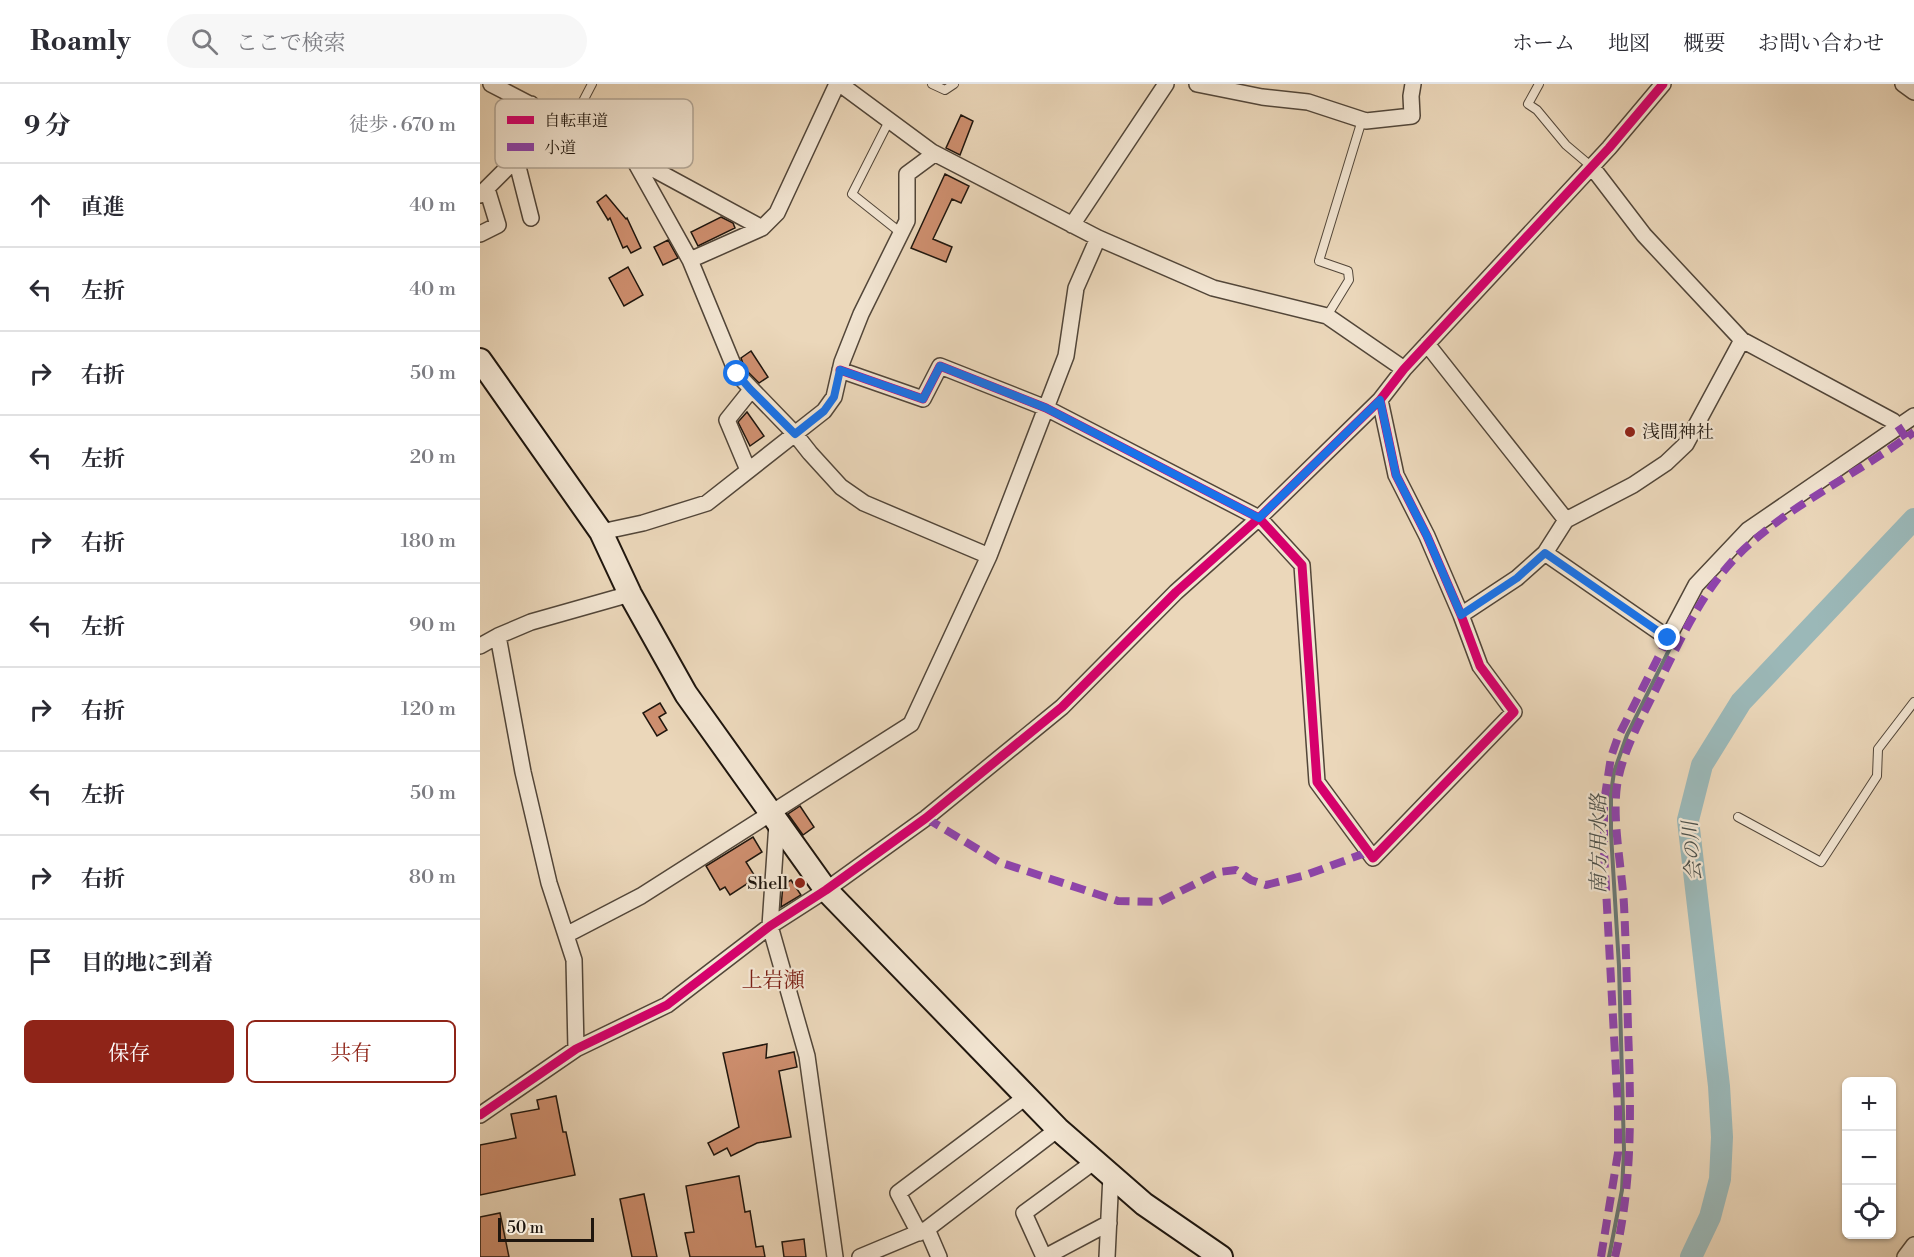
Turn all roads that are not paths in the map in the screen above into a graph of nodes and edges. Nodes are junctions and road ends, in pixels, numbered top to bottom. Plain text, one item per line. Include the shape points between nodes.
1 (491, 84) edge
2 (592, 84) edge
3 (839, 84) edge
4 (932, 84) edge
5 (954, 84) edge
6 (1166, 84) edge
7 (1197, 84) edge
8 (1413, 84) edge
9 (1539, 84) edge
10 (1663, 84) edge
11 (1903, 84) edge
12 (1914, 92) edge
13 (521, 99) edge
14 (584, 99) edge
15 (1362, 120) junction
16 (890, 121) junction
17 (932, 152) junction
18 (1592, 167) junction
19 (507, 168) edge
20 (518, 168) edge
21 (639, 168) edge
22 (651, 168) edge
23 (483, 192) edge
24 (531, 218) dead end
25 (1072, 225) junction
26 (762, 228) junction
27 (901, 233) junction
28 (480, 234) edge
29 (1098, 238) junction
30 (690, 260) junction
31 (1327, 316) junction
32 (1742, 340) junction
33 (1427, 344) junction
34 (480, 360) edge
35 (1404, 369) junction
36 (840, 370) junction
37 (751, 390) junction
38 (1380, 400) junction
39 (1046, 408) junction
40 (1914, 416) edge
41 (1898, 426) junction
42 (795, 434) junction
43 (748, 470) junction
44 (1259, 518) junction
45 (1566, 520) junction
46 (601, 532) junction
47 (1545, 553) junction
48 (989, 556) junction
49 (630, 594) junction
50 (1461, 615) junction
51 (498, 636) junction
52 (480, 646) edge
53 (1914, 702) edge
54 (774, 818) junction
55 (1738, 818) dead end
56 (826, 890) junction
57 (771, 926) junction
58 (566, 935) junction
59 (576, 1049) junction
60 (1027, 1096) junction
61 (480, 1115) edge
62 (1058, 1129) junction
63 (1103, 1168) junction
64 (1109, 1223) junction
65 (923, 1231) junction
66 (1914, 1245) edge
67 (880, 1253) edge
68 (835, 1257) edge
69 (860, 1257) edge
70 (939, 1257) edge
71 (1044, 1257) edge
72 (1107, 1257) edge
73 (1221, 1257) edge
74 (1905, 1257) edge

1 - 13 street
2 - 14 lane
3 - 16 street
3 - 26 street via 777,213
4 - 5 lane via 945,90
6 - 25 street
7 - 15 street via 1308,102
8 - 15 street via 1412,116
9 - 18 lane via 1528,104
10 - 18 street
11 - 12 street
15 - 31 lane via 1319,261 1348,271 1349,280
16 - 17 street
16 - 27 lane via 852,194
17 - 25 street
17 - 27 street via 908,174 907,221
18 - 32 street via 1644,235
18 - 33 street
19 - 23 street
20 - 24 street
21 - 30 street
22 - 26 street
23 - 28 street via 498,225
25 - 29 street
26 - 30 street
27 - 36 street via 861,314
29 - 31 street via 1213,288
29 - 39 street via 1076,288 1066,356
30 - 37 street via 737,374
31 - 35 street
32 - 41 street
32 - 45 street via 1686,444 1633,485
33 - 35 street
33 - 45 street
34 - 46 street
35 - 38 street
36 - 39 street via 923,399 940,366
36 - 42 street via 834,397 824,411
37 - 42 street
37 - 43 street via 727,420
38 - 44 street
38 - 50 street via 1396,475
39 - 44 street
39 - 48 street
40 - 41 street
41 - 47 street via 1748,530 1696,585 1668,638
42 - 43 street
42 - 48 street via 841,487 864,503
43 - 46 street via 707,503 643,524
44 - 50 street via 1302,564 1317,783 1373,858 1514,712 1480,666
44 - 56 street via 1176,592 1062,707 926,818
45 - 47 street
46 - 49 street
47 - 50 street via 1517,578
48 - 54 street via 911,724
49 - 51 street via 531,622
49 - 54 street via 686,694
51 - 52 street
51 - 58 street via 523,772 549,883
53 - 55 lane via 1878,749 1877,776 1821,862
54 - 56 street
54 - 57 street
54 - 58 street
56 - 57 street
56 - 60 street
57 - 59 street via 667,1005
57 - 68 street via 807,1056
58 - 59 street via 574,960
59 - 61 street
60 - 62 street
60 - 65 street via 898,1193
62 - 63 street
62 - 65 street
63 - 64 street
63 - 71 street via 1024,1213
63 - 73 street via 1144,1204
64 - 71 street
64 - 72 street
65 - 67 street
65 - 70 street
66 - 74 street
67 - 69 street

